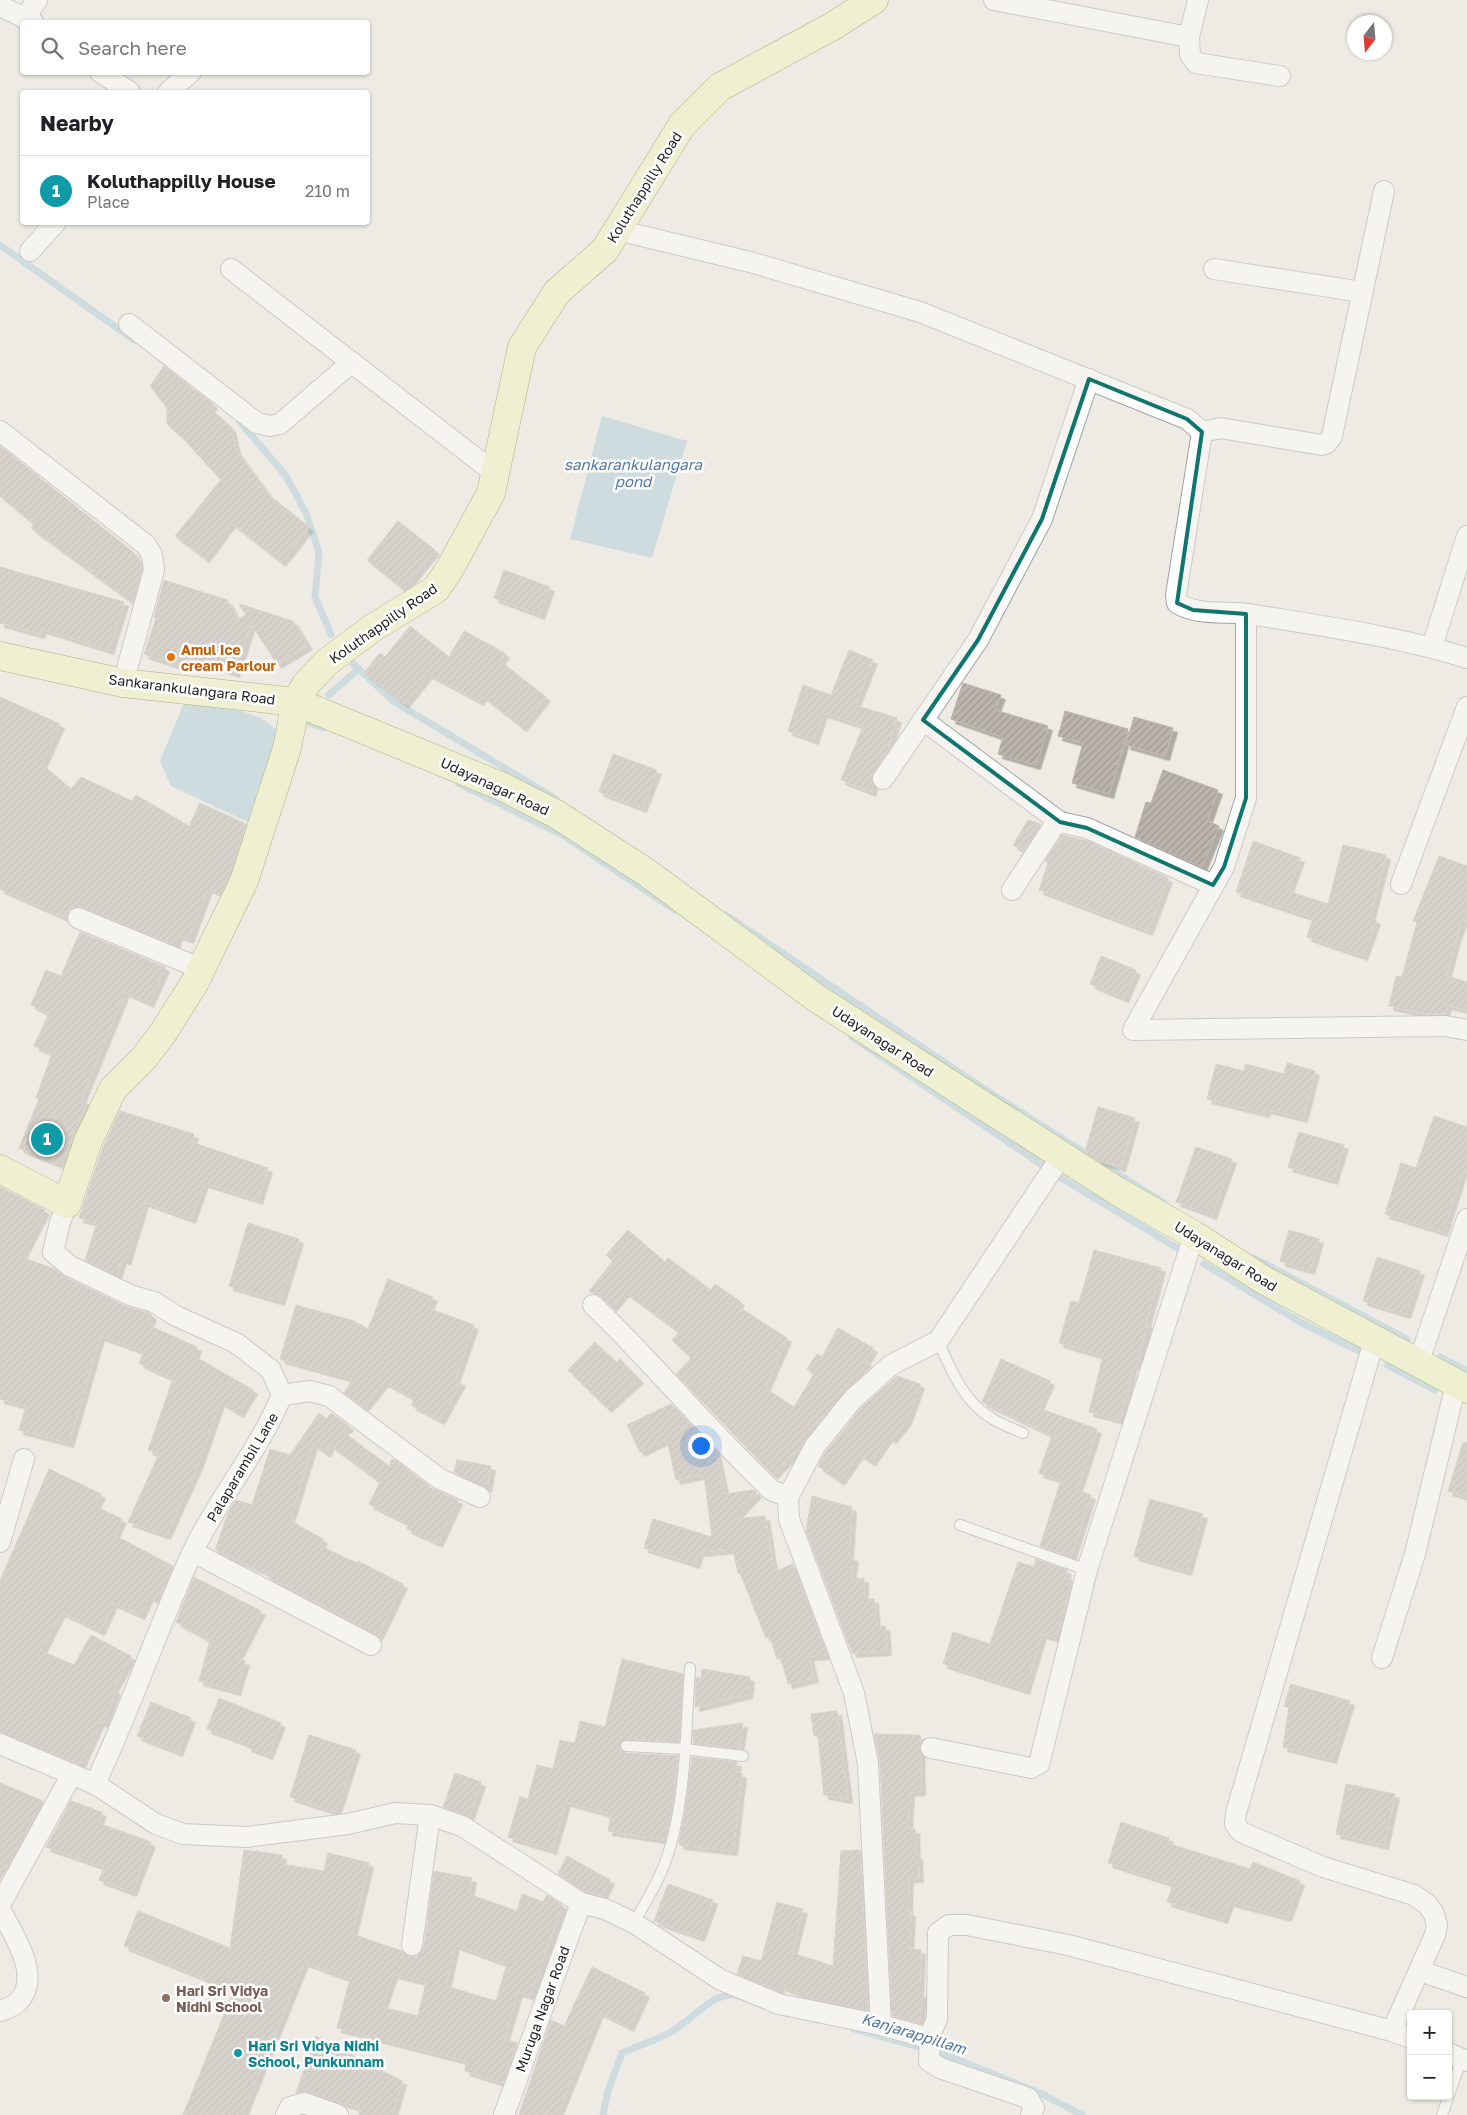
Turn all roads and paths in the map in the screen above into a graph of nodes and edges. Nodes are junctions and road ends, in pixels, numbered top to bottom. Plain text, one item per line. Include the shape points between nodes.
1 (37, 0) edge
2 (874, 0) edge
3 (994, 0) edge
4 (1198, 0) edge
5 (0, 6) edge
6 (26, 20) edge
7 (28, 20) edge
8 (1189, 37) junction
9 (104, 75) edge
10 (188, 75) edge
11 (1280, 76) dead end
12 (127, 90) edge
13 (170, 90) edge
14 (1384, 190) dead end
15 (53, 225) edge
16 (618, 230) junction
17 (30, 251) dead end
18 (231, 269) dead end
19 (1214, 269) dead end
20 (1362, 292) junction
21 (129, 324) dead end
22 (352, 362) junction
23 (1089, 379) junction
24 (0, 431) edge
25 (1202, 432) junction
26 (496, 474) junction
27 (1467, 536) edge
28 (1246, 614) junction
29 (1432, 647) junction
30 (0, 656) edge
31 (1467, 658) edge
32 (123, 683) junction
33 (296, 702) junction
34 (1467, 706) edge
35 (923, 720) junction
36 (883, 779) dead end
37 (1060, 822) junction
38 (1401, 884) dead end
39 (1213, 885) junction
40 (1012, 890) dead end
41 (78, 918) dead end
42 (202, 968) junction
43 (1467, 1030) edge
44 (1062, 1155) junction
45 (0, 1169) edge
46 (67, 1204) junction
47 (1467, 1219) edge
48 (1194, 1235) junction
49 (593, 1305) dead end
50 (938, 1341) junction
51 (1374, 1341) junction
52 (1418, 1364) junction
53 (1462, 1386) edge
54 (282, 1395) junction
55 (1023, 1433) dead end
56 (24, 1459) dead end
57 (480, 1497) dead end
58 (788, 1497) junction
59 (960, 1525) dead end
60 (0, 1542) edge
61 (192, 1552) junction
62 (1087, 1570) junction
63 (371, 1644) dead end
64 (1382, 1658) dead end
65 (690, 1668) dead end
66 (0, 1744) edge
67 (626, 1746) dead end
68 (931, 1748) dead end
69 (685, 1749) junction
70 (743, 1756) dead end
71 (72, 1774) junction
72 (95, 1784) junction
73 (430, 1816) junction
74 (582, 1903) junction
75 (0, 1907) edge
76 (634, 1923) junction
77 (412, 1945) dead end
78 (1420, 1971) junction
79 (1467, 1987) edge
80 (0, 2011) edge
81 (881, 2026) junction
82 (1402, 2034) edge
83 (929, 2046) junction
84 (1459, 2057) edge
85 (286, 2115) edge
86 (338, 2115) edge
87 (504, 2115) edge
88 (1032, 2115) edge
89 (1442, 2115) edge

1 - 7 street
2 - 16 street, Koluthappilly Road via 834,26 720,87 682,125
3 - 8 street
4 - 8 street
5 - 6 street
8 - 11 street via 1190,55 1196,63
9 - 12 street
10 - 13 street
14 - 20 street
15 - 17 street
16 - 23 street via 750,262 920,312
16 - 26 street, Koluthappilly Road via 605,250 557,292 522,346
18 - 22 street
19 - 20 street
20 - 25 street via 1332,436 1327,443 1322,445 1222,428
21 - 22 street via 257,423 270,426 280,424
22 - 26 street
23 - 25 street via 1187,419
23 - 35 street via 1042,518 978,640
24 - 32 street via 146,545 152,555 154,570
25 - 28 street via 1177,603 1193,610
26 - 33 street, Koluthappilly Road via 491,493 436,589 371,629 327,662 306,684
27 - 29 street
28 - 29 street
28 - 39 street via 1246,798 1224,867
29 - 31 street
30 - 32 street, Sankarankulangara Road
32 - 33 street, Sankarankulangara Road
33 - 42 street, Koluthappilly Road via 287,748 244,881
33 - 44 street, Udayanagar Road via 503,786 556,814 646,872 816,998
34 - 38 street
35 - 36 street
35 - 37 street
37 - 39 street via 1087,828
37 - 40 street via 1054,826
39 - 43 street via 1133,1030 1446,1026
41 - 42 street
42 - 46 street, Koluthappilly Road via 164,1034 113,1089 88,1141
44 - 48 street, Udayanagar Road
44 - 50 street
45 - 46 street
46 - 54 street, Palaparambil Lane via 53,1252 70,1266 130,1295 154,1302 176,1316 236,1343 271,1370
47 - 52 street
48 - 51 street, Udayanagar Road via 1262,1279
48 - 62 street
49 - 58 street via 635,1345 653,1369 732,1452 771,1490
50 - 55 lane via 951,1369 975,1405 988,1416
50 - 58 street via 891,1365 853,1399 815,1446
51 - 52 street, Udayanagar Road
51 - 78 street via 1235,1824 1241,1832 1323,1867 1414,1896 1428,1905 1437,1925
52 - 53 street, Udayanagar Road
53 - 64 street via 1416,1554
54 - 57 street via 310,1391 329,1396 440,1479
54 - 61 street, Palaparambil Lane via 274,1414
56 - 60 street
58 - 81 street via 789,1519 854,1693 868,1764
59 - 62 lane
61 - 63 street
61 - 72 street, Palaparambil Lane
62 - 68 street via 1040,1764 1031,1768
65 - 69 lane
66 - 71 street
67 - 69 lane
69 - 70 lane
69 - 76 lane via 668,1856
71 - 72 street
71 - 75 street
72 - 73 street via 156,1824 183,1834 246,1837 348,1824 395,1813
73 - 74 street via 462,1826
73 - 77 street
74 - 76 street via 605,1909
74 - 87 street, Muruga Nagar Road
75 - 80 street via 27,1969 28,1984 18,2003
76 - 81 street via 721,1980 779,2004
78 - 79 street
78 - 82 street
81 - 83 street via 922,2036
82 - 83 street via 1068,1945 949,1924 938,1933 937,2019
83 - 88 street via 940,2068 1028,2098 1034,2108
84 - 89 lane
85 - 86 street via 290,2107 304,2103

